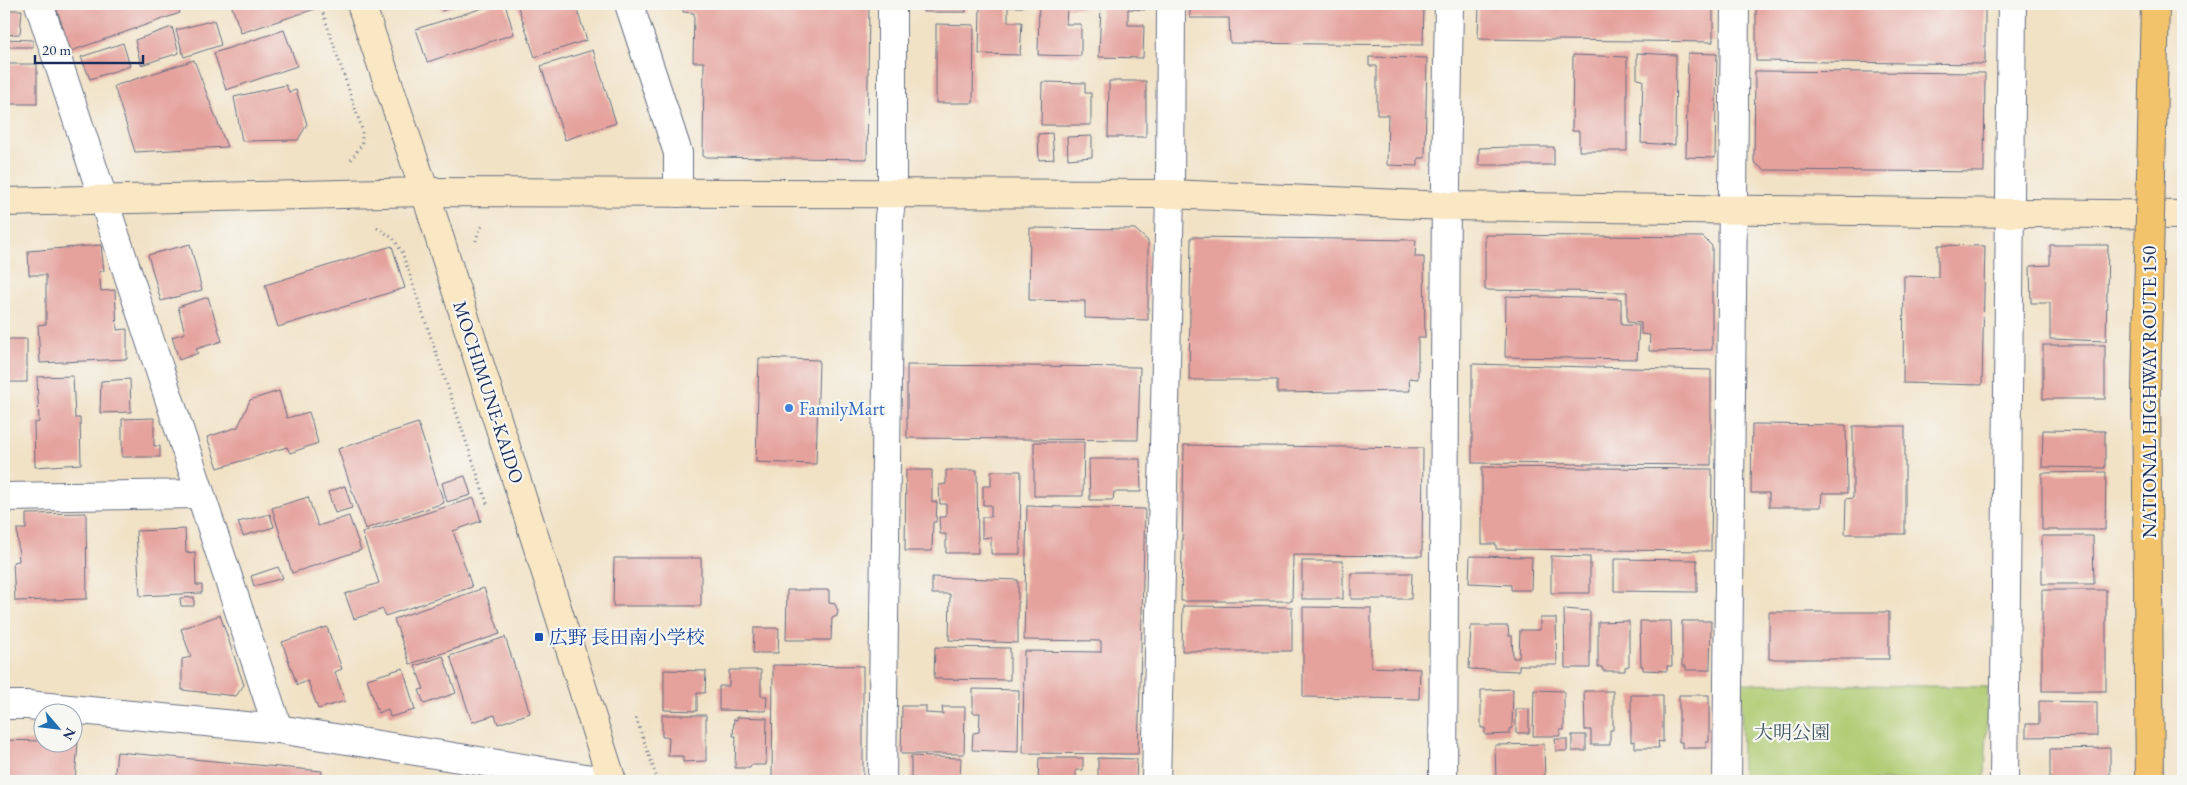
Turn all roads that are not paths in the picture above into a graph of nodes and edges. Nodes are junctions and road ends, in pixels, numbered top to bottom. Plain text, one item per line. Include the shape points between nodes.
1 (39, 4) edge
2 (361, 4) edge
3 (629, 4) edge
4 (892, 4) edge
5 (1171, 4) edge
6 (1449, 4) edge
7 (1735, 4) edge
8 (2012, 4) edge
9 (2155, 4) edge
10 (425, 192) junction
11 (678, 193) junction
12 (1170, 194) junction
13 (892, 195) junction
14 (104, 200) junction
15 (4, 202) edge
16 (1446, 206) junction
17 (1733, 210) junction
18 (2010, 213) junction
19 (2183, 215) edge
20 (200, 494) junction
21 (4, 497) edge
22 (4, 705) edge
23 (278, 729) junction
24 (604, 781) edge
25 (612, 781) edge
26 (882, 781) edge
27 (1156, 781) edge
28 (1443, 781) edge
29 (1727, 781) edge
30 (2004, 781) edge
31 (2150, 781) edge

1 - 14 street
2 - 10 street, MOCHIMUNE-KAIDO
3 - 11 street via 678,153
4 - 13 street
5 - 12 street
6 - 16 street
7 - 17 street
8 - 18 street
9 - 31 highway, NATIONAL HIGHWAY ROUTE 150, bridge via 2146,390
10 - 11 street
10 - 14 street
10 - 25 street, MOCHIMUNE-KAIDO
11 - 13 street
12 - 13 street
12 - 16 street
12 - 27 street
13 - 26 street via 889,217
14 - 15 street
14 - 20 street
16 - 17 street
16 - 28 street
17 - 18 street
17 - 29 street
18 - 19 street
18 - 30 street
20 - 21 street
20 - 23 street
22 - 23 street
23 - 24 street

